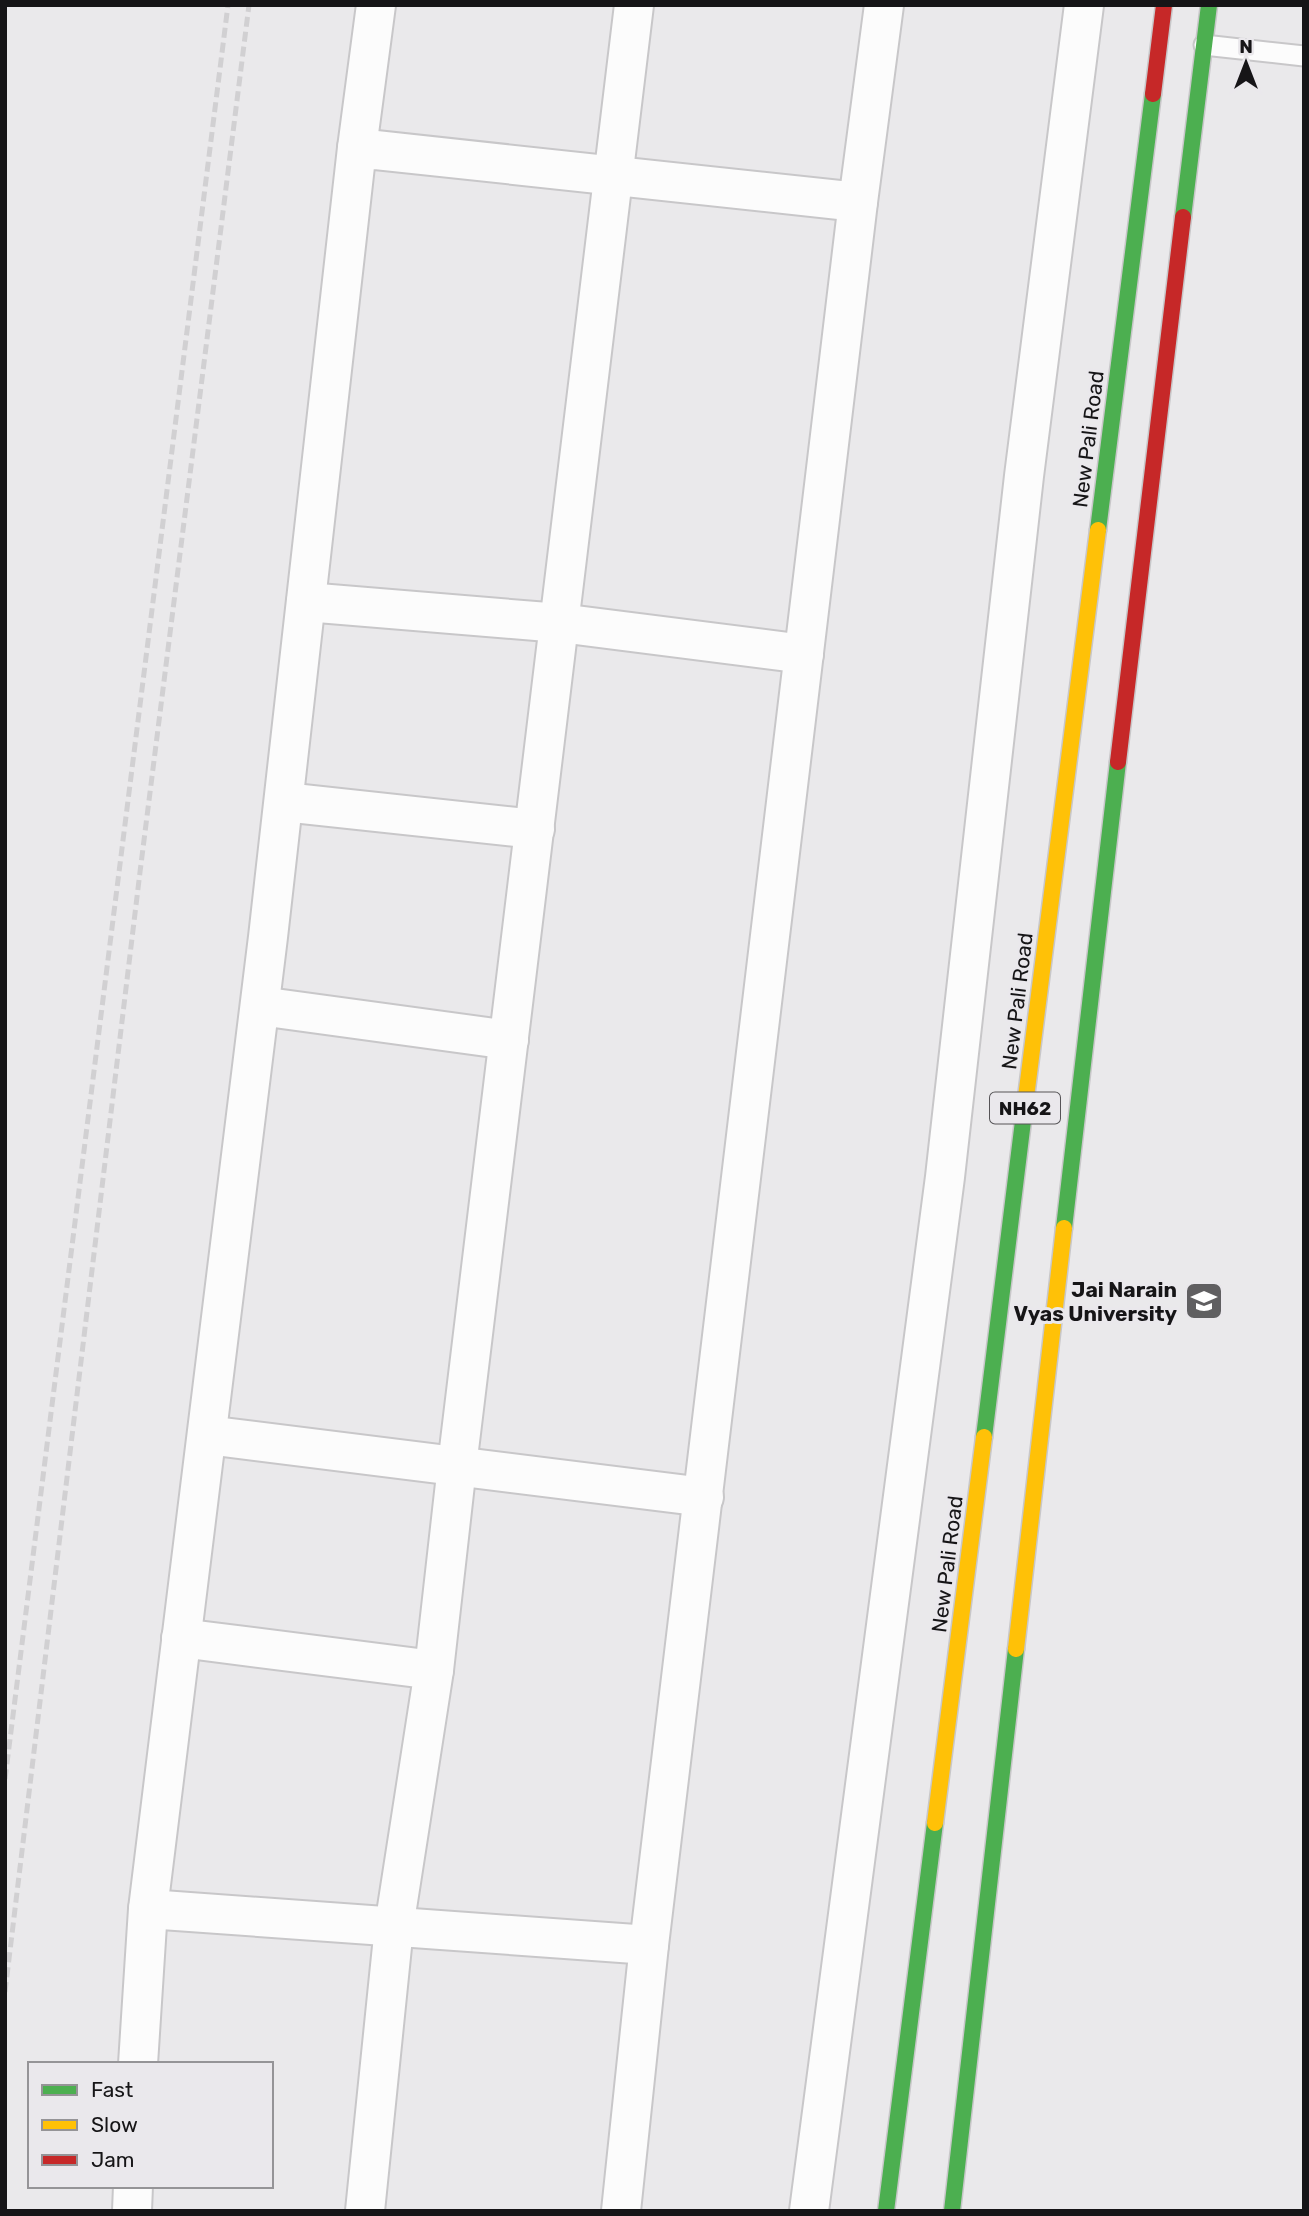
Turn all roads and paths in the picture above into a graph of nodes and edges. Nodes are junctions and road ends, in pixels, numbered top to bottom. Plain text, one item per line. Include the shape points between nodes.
1 (376, 5) edge
2 (634, 5) edge
3 (884, 5) edge
4 (1084, 5) edge
5 (1164, 5) edge
6 (1209, 5) edge
7 (1204, 45) junction
8 (1304, 56) edge
9 (357, 148) junction
10 (614, 176) junction
11 (858, 202) junction
12 (306, 602) junction
13 (560, 623) junction
14 (804, 654) junction
15 (284, 802) junction
16 (535, 829) junction
17 (260, 1006) junction
18 (509, 1040) junction
19 (207, 1435) junction
20 (457, 1466) junction
21 (704, 1497) junction
22 (181, 1639) junction
23 (434, 1670) junction
24 (148, 1909) junction
25 (394, 1927) junction
26 (649, 1945) junction
27 (138, 2062) edge
28 (133, 2188) edge
29 (132, 2211) edge
30 (365, 2211) edge
31 (621, 2211) edge
32 (808, 2211) edge
33 (886, 2211) edge
34 (952, 2211) edge

1 - 9 street
2 - 10 street
3 - 11 street
4 - 32 street via 1024,476 945,1177
5 - 33 highway, New Pali Road / NH62
6 - 7 highway, NH62
7 - 8 lane
7 - 34 highway, NH62 via 1119,744
9 - 10 street
9 - 12 street
10 - 11 street
10 - 13 street
11 - 14 street
12 - 13 street
12 - 15 street
13 - 14 street
13 - 16 street
14 - 21 street
15 - 16 street
15 - 17 street
16 - 18 street
17 - 18 street
17 - 19 street
18 - 20 street
19 - 20 street
19 - 22 street
20 - 21 street
20 - 23 street
21 - 26 street
22 - 23 street
22 - 24 street
23 - 25 street
24 - 25 street
24 - 27 street
25 - 26 street
25 - 30 street
26 - 31 street
28 - 29 street

